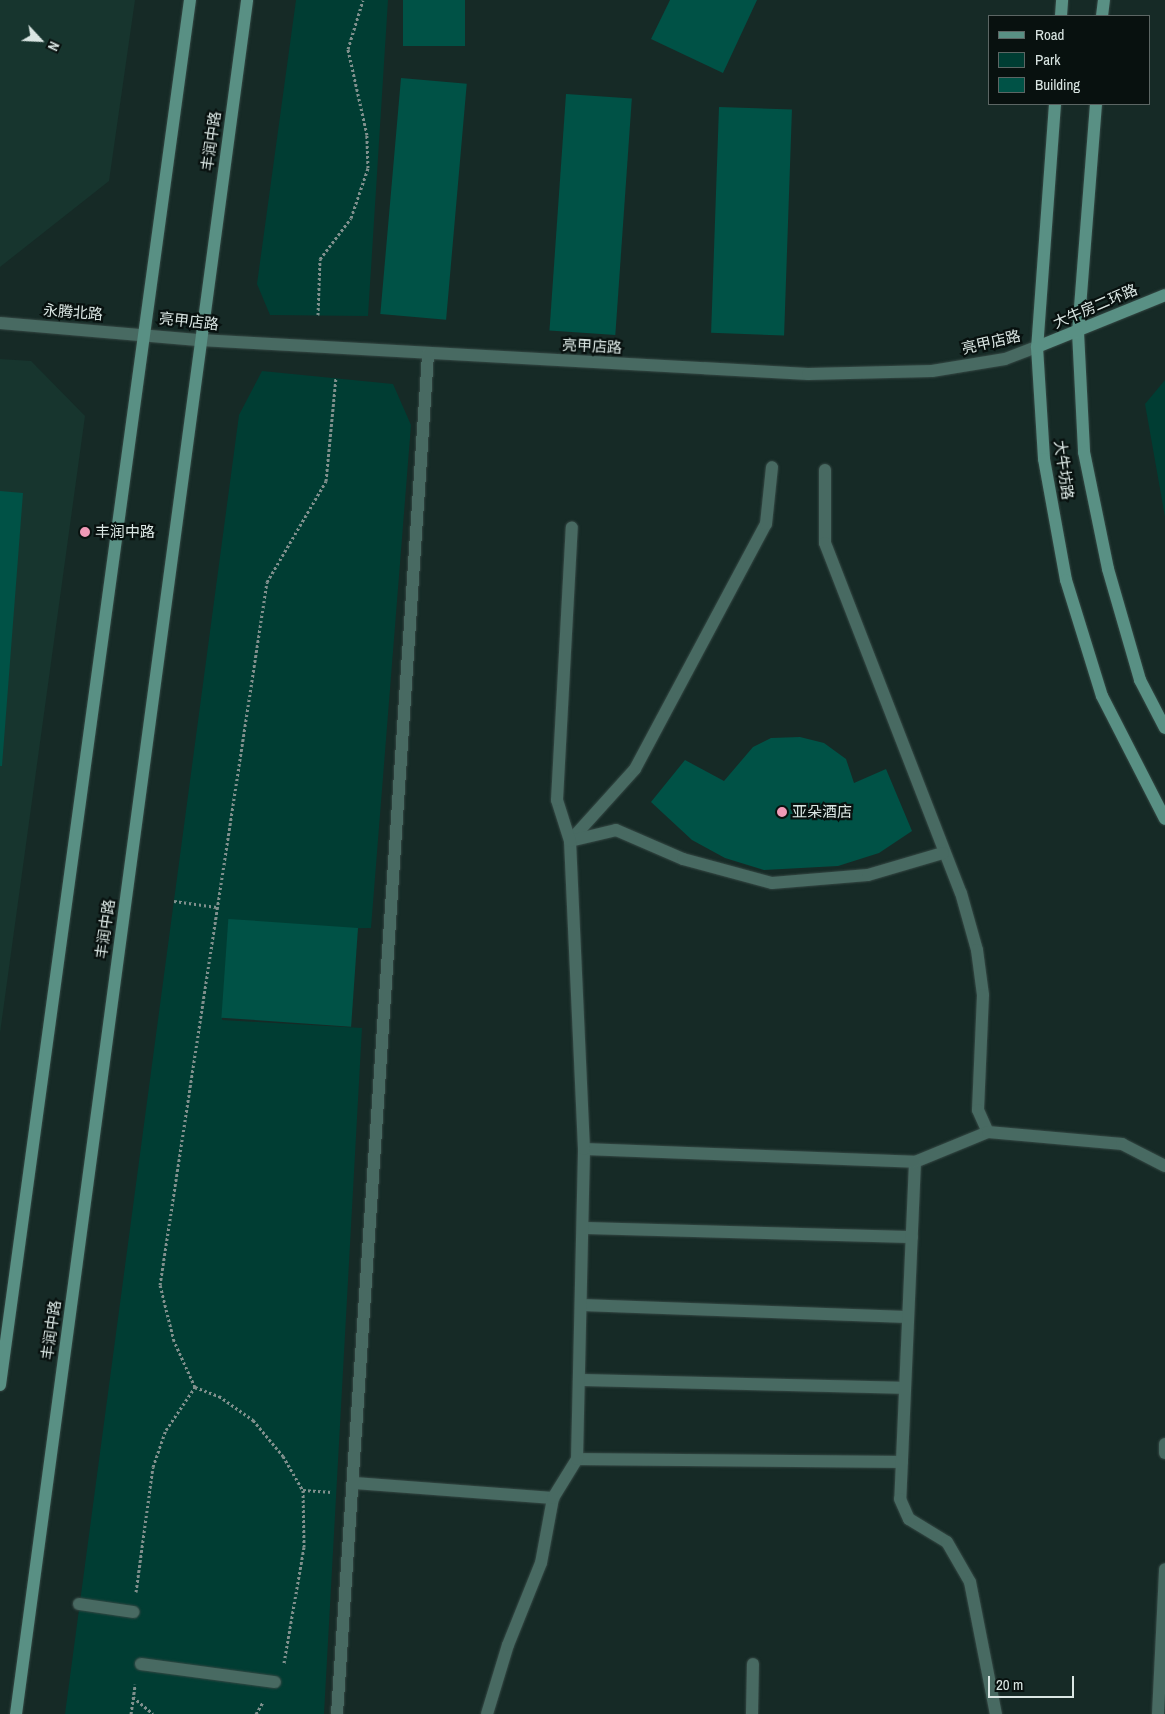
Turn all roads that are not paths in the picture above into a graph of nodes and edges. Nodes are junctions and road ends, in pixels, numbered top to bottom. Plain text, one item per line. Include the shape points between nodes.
1 (190, 0) edge
2 (247, 0) edge
3 (1062, 0) edge
4 (1104, 0) edge
5 (1061, 15) edge
6 (1102, 15) edge
7 (1055, 105) edge
8 (1096, 105) edge
9 (1165, 295) edge
10 (0, 322) edge
11 (1078, 332) junction
12 (144, 333) junction
13 (200, 340) junction
14 (1037, 347) junction
15 (428, 354) junction
16 (772, 467) dead end
17 (825, 470) dead end
18 (572, 527) dead end
19 (1165, 728) edge
20 (1165, 819) edge
21 (570, 841) junction
22 (943, 854) junction
23 (988, 1132) junction
24 (584, 1149) junction
25 (915, 1162) junction
26 (1165, 1166) edge
27 (583, 1228) junction
28 (912, 1237) junction
29 (581, 1304) junction
30 (908, 1317) junction
31 (579, 1380) junction
32 (0, 1385) edge
33 (905, 1388) junction
34 (1165, 1444) edge
35 (1165, 1453) edge
36 (577, 1459) junction
37 (902, 1462) junction
38 (354, 1483) junction
39 (553, 1498) junction
40 (1165, 1569) edge
41 (79, 1604) dead end
42 (133, 1612) road end
43 (141, 1664) road end
44 (753, 1664) dead end
45 (275, 1682) road end
46 (16, 1714) edge
47 (337, 1714) edge
48 (487, 1714) edge
49 (752, 1714) edge
50 (996, 1714) edge
51 (1158, 1714) edge

1 - 12 street
2 - 13 street, 丰润中路
3 - 5 street
4 - 6 street
7 - 14 street, 大牛坊路
8 - 11 street, 大牛坊路
9 - 11 street, 大牛房二环路
10 - 12 street, 永腾北路
11 - 14 street, 大牛房二环路
11 - 19 street, 大牛坊路 via 1084,452 1108,569 1140,680
12 - 13 street, 亮甲店路
12 - 32 street
13 - 15 street, 亮甲店路
13 - 46 street, 丰润中路
14 - 15 street, 亮甲店路 via 1005,359 932,371 808,374
14 - 20 street, 大牛坊路 via 1044,459 1066,580 1102,696
15 - 38 street
16 - 21 street via 766,524 635,769
17 - 22 street via 825,543
18 - 21 street via 557,800
21 - 22 street via 616,830 683,859 772,883 868,875
21 - 24 street
22 - 23 street via 961,893 977,950 983,995 978,1110
23 - 25 street
23 - 26 street via 1122,1144
24 - 25 street
24 - 27 street
25 - 28 street
27 - 28 street
27 - 29 street
28 - 30 street
29 - 30 street
29 - 31 street
30 - 33 street
31 - 33 street
31 - 36 street
33 - 37 street
34 - 35 street
36 - 37 street
36 - 39 street
37 - 50 street via 900,1499 909,1519 947,1542 970,1582
38 - 39 street
38 - 47 street
39 - 48 street via 541,1563 508,1645
40 - 51 street
41 - 42 street
43 - 45 street
44 - 49 street

